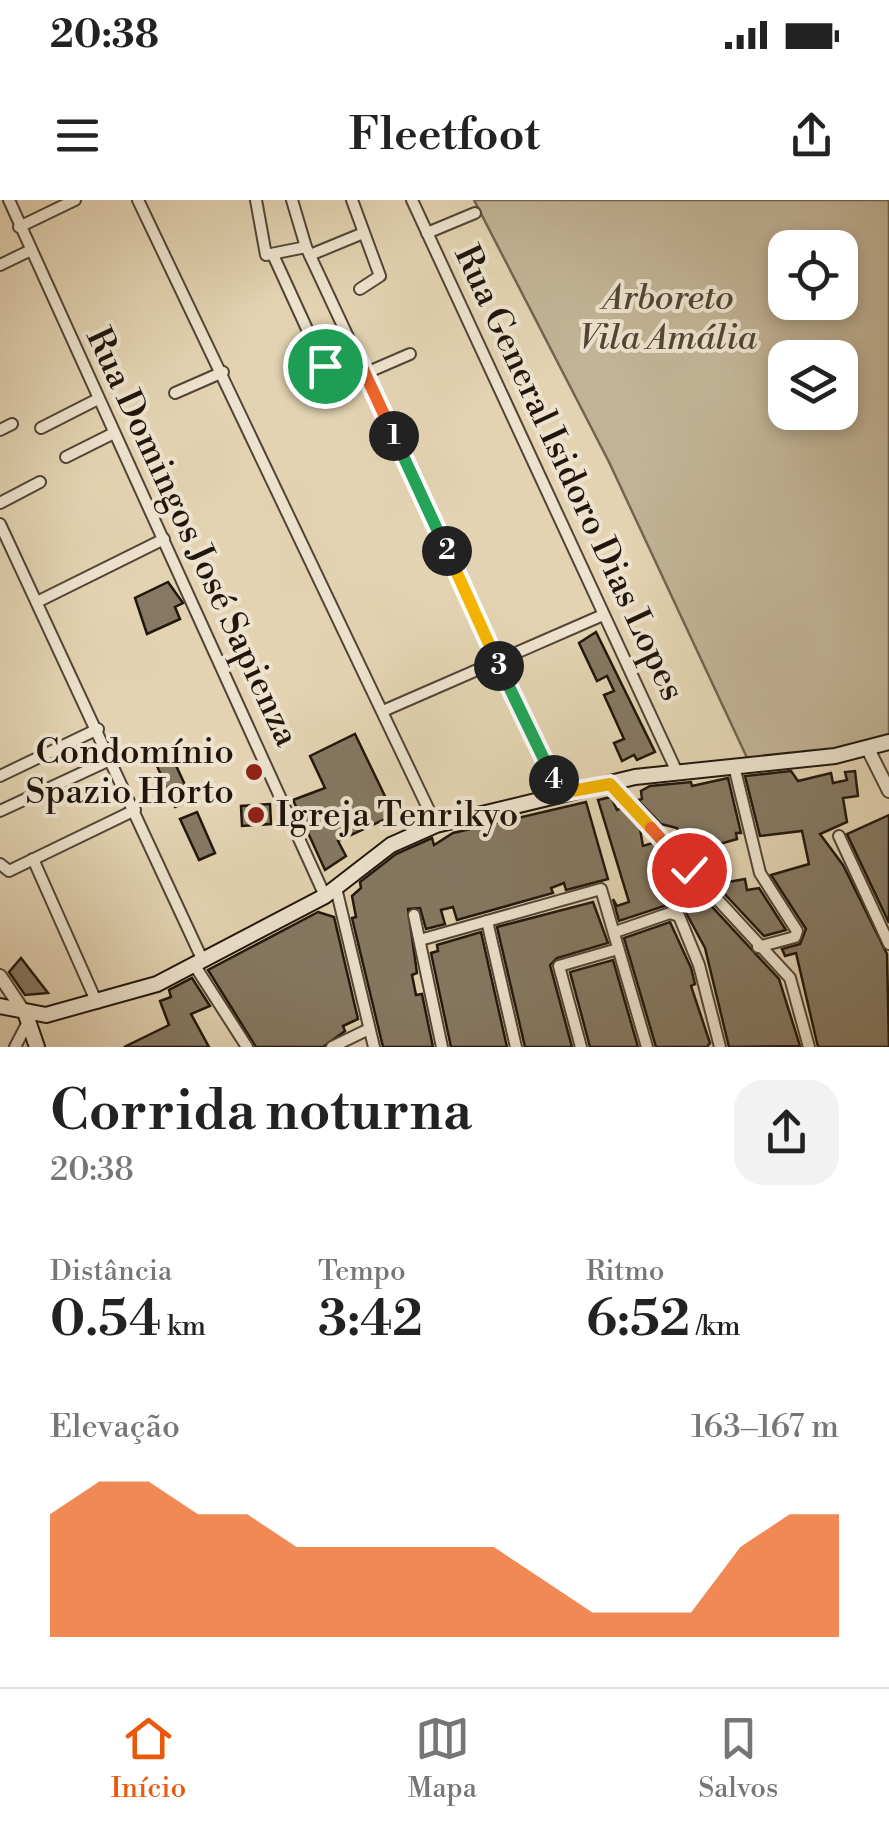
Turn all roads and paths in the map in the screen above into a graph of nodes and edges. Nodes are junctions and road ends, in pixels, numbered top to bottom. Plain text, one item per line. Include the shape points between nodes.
1 (9, 200) edge
2 (75, 200) edge
3 (138, 200) edge
4 (256, 200) edge
5 (292, 200) edge
6 (352, 200) edge
7 (412, 200) edge
8 (475, 213) dead end
9 (19, 227) junction
10 (427, 233) junction
11 (362, 234) junction
12 (29, 251) junction
13 (308, 251) junction
14 (274, 256) junction
15 (0, 265) edge
16 (360, 289) dead end
17 (355, 352) junction
18 (410, 354) dead end
19 (223, 372) junction
20 (366, 373) junction
21 (176, 393) dead end
22 (98, 399) junction
23 (12, 424) dead end
24 (41, 428) dead end
25 (0, 430) edge
26 (114, 434) junction
27 (66, 457) dead end
28 (40, 482) dead end
29 (0, 502) edge
30 (0, 524) edge
31 (164, 539) junction
32 (37, 602) junction
33 (604, 615) junction
34 (497, 662) junction
35 (383, 711) junction
36 (98, 729) junction
37 (889, 742) edge
38 (868, 749) junction
39 (112, 759) junction
40 (734, 766) junction
41 (676, 770) junction
42 (0, 776) edge
43 (610, 784) junction
44 (889, 791) edge
45 (561, 793) junction
46 (0, 810) edge
47 (136, 810) junction
48 (436, 825) junction
49 (839, 836) dead end
50 (33, 858) junction
51 (0, 864) edge
52 (331, 892) junction
53 (414, 915) dead end
54 (487, 921) junction
55 (614, 932) junction
56 (420, 940) junction
57 (889, 944) edge
58 (758, 946) junction
59 (618, 949) junction
60 (199, 964) junction
61 (0, 976) edge
62 (97, 1004) junction
63 (0, 1006) edge
64 (27, 1018) junction
65 (370, 1029) junction
66 (35, 1042) edge
67 (16, 1045) edge
68 (247, 1047) edge
69 (332, 1047) edge
70 (374, 1047) edge
71 (442, 1047) edge
72 (516, 1047) edge
73 (581, 1047) edge
74 (647, 1047) edge
75 (720, 1047) edge
76 (808, 1047) edge

1 - 9 street, Rua Domingos José Sapienza
2 - 9 street
3 - 19 street
4 - 14 street via 263,252
5 - 13 street
6 - 11 street
7 - 10 street, Rua General Isidoro Dias Lopes
8 - 10 street
9 - 12 street, Rua Domingos José Sapienza
10 - 33 street, Rua General Isidoro Dias Lopes
11 - 13 street
11 - 16 street via 380,276
12 - 15 street
12 - 22 street, Rua Domingos José Sapienza
13 - 14 street
13 - 17 street
14 - 17 street via 323,364
17 - 20 street
18 - 20 street
19 - 21 street
19 - 35 street
20 - 34 street
22 - 24 street
22 - 26 street, Rua Domingos José Sapienza
23 - 25 street
26 - 27 street
26 - 31 street, Rua Domingos José Sapienza
28 - 29 street
30 - 32 street
31 - 32 street
31 - 52 street, Rua Domingos José Sapienza
32 - 36 street
33 - 34 street
33 - 41 street, Rua General Isidoro Dias Lopes
34 - 35 street
34 - 45 street
35 - 48 street
36 - 39 street
36 - 42 street
37 - 38 main road
38 - 40 main road
38 - 44 street
39 - 46 street
39 - 47 street
40 - 41 main road
40 - 58 street via 760,874 797,932
41 - 43 main road
43 - 45 main road
43 - 58 street
45 - 48 main road
47 - 50 street
47 - 60 street
48 - 52 main road via 391,845
49 - 57 street
50 - 51 street via 10,871
50 - 62 street
52 - 60 main road
52 - 65 street, Rua Domingos José Sapienza
53 - 56 street
54 - 55 street via 597,889 604,892
54 - 56 street
54 - 72 street
55 - 59 street
55 - 75 street via 670,913 679,916
56 - 71 street
58 - 76 street via 792,983
59 - 73 street via 559,966
59 - 74 street
60 - 62 main road
60 - 68 street
61 - 64 street
62 - 64 main road
63 - 64 main road
64 - 66 main road
64 - 67 street
65 - 69 street
65 - 70 street, Rua Domingos José Sapienza
66 - 67 street

